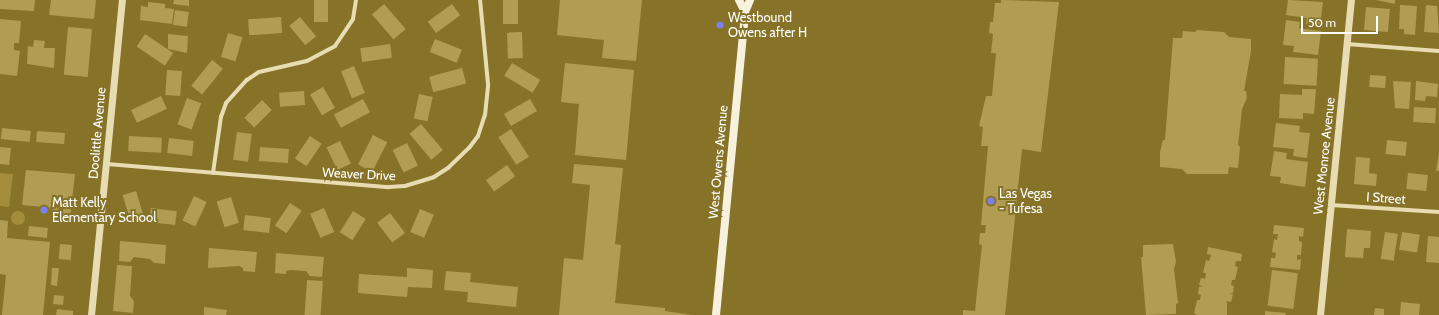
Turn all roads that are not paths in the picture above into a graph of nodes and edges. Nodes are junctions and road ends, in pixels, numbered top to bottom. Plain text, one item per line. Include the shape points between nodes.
1 (122, 0) edge
2 (356, 0) edge
3 (480, 0) edge
4 (739, 0) edge
5 (750, 0) edge
6 (1351, 0) edge
7 (745, 12) junction
8 (1347, 44) junction
9 (1439, 51) edge
10 (107, 164) junction
11 (213, 173) junction
12 (1331, 204) junction
13 (1439, 212) edge
14 (91, 315) edge
15 (716, 315) edge
16 (1320, 315) edge

1 - 10 street, Doolittle Avenue
2 - 11 street via 353,19 335,46 307,61 259,72 247,80 226,103 221,117
3 - 11 street, Weaver Drive via 488,103 478,136 448,168 420,183 389,187
4 - 7 main road
5 - 7 main road, West Owens Avenue
6 - 8 street, West Monroe Avenue
7 - 15 main road, West Owens Avenue
8 - 9 street
8 - 12 street, West Monroe Avenue
10 - 11 street, Weaver Drive
10 - 14 street, Doolittle Avenue
12 - 13 street, I Street
12 - 16 street, West Monroe Avenue

